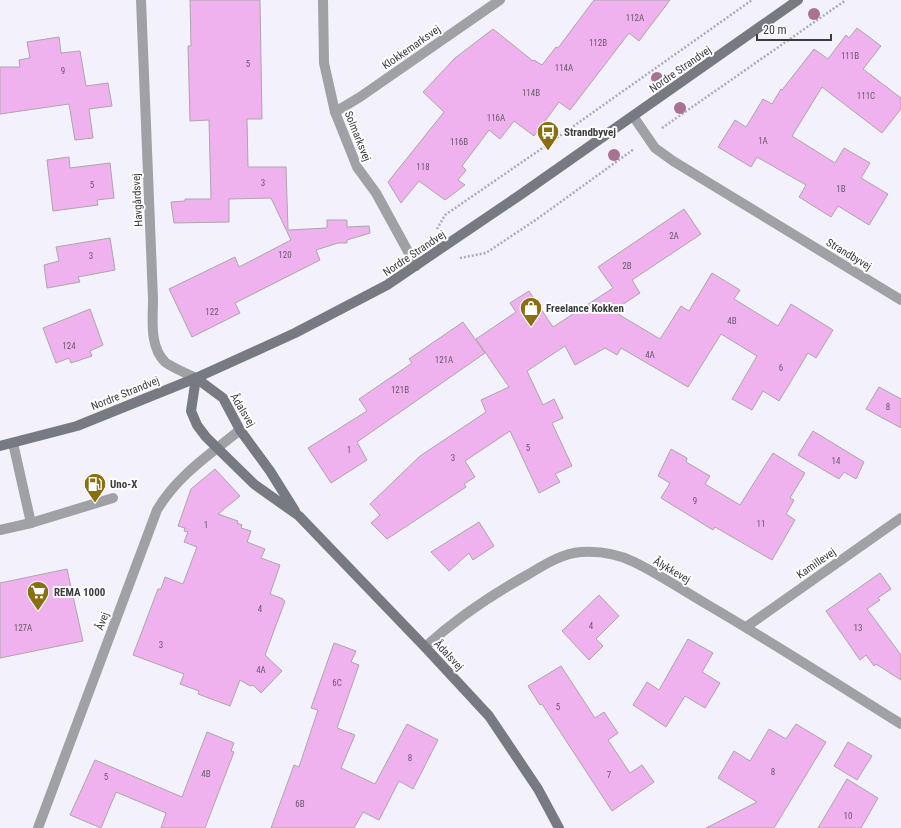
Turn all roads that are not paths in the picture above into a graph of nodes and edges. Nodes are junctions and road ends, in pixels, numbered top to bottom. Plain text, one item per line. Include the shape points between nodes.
1 (141, 0) edge
2 (323, 0) edge
3 (500, 0) edge
4 (798, 0) edge
5 (335, 112) junction
6 (633, 116) junction
7 (416, 266) junction
8 (901, 300) edge
9 (196, 378) junction
10 (240, 430) junction
11 (13, 443) junction
12 (0, 446) edge
13 (217, 448) junction
14 (113, 498) dead end
15 (299, 516) junction
16 (901, 518) edge
17 (31, 523) junction
18 (0, 530) edge
19 (746, 628) junction
20 (425, 647) junction
21 (901, 724) edge
22 (38, 828) edge
23 (559, 828) edge

1 - 9 street, Havgårdsvej via 153,335 157,350 165,362
2 - 5 street, Solmarksvej via 324,63
3 - 5 street, Klokkemarksvej
4 - 6 street, Nordre Strandvej
5 - 7 street, Solmarksvej via 357,167 376,193
6 - 7 street, Nordre Strandvej
6 - 8 street, Strandbyvej via 655,148 673,161
7 - 9 street, Nordre Strandvej via 387,285 319,321
9 - 10 street, Ådalsvej via 223,398
9 - 11 street, Nordre Strandvej via 77,426
9 - 13 street, Ådalsvej via 191,411 197,425
10 - 13 street, Åvej
10 - 15 street, Ådalsvej
11 - 12 street, Nordre Strandvej
11 - 17 street
13 - 15 street, Ådalsvej via 254,484
13 - 22 street, Åvej via 177,482 157,510
14 - 17 street
15 - 20 street, Ådalsvej
16 - 19 street, Kamillevej
17 - 18 street
19 - 20 street, Ålykkevej via 634,562 613,554 580,552 544,565 502,589 446,627
19 - 21 street, Ålykkevej
20 - 23 street, Ådalsvej via 489,716 538,789

